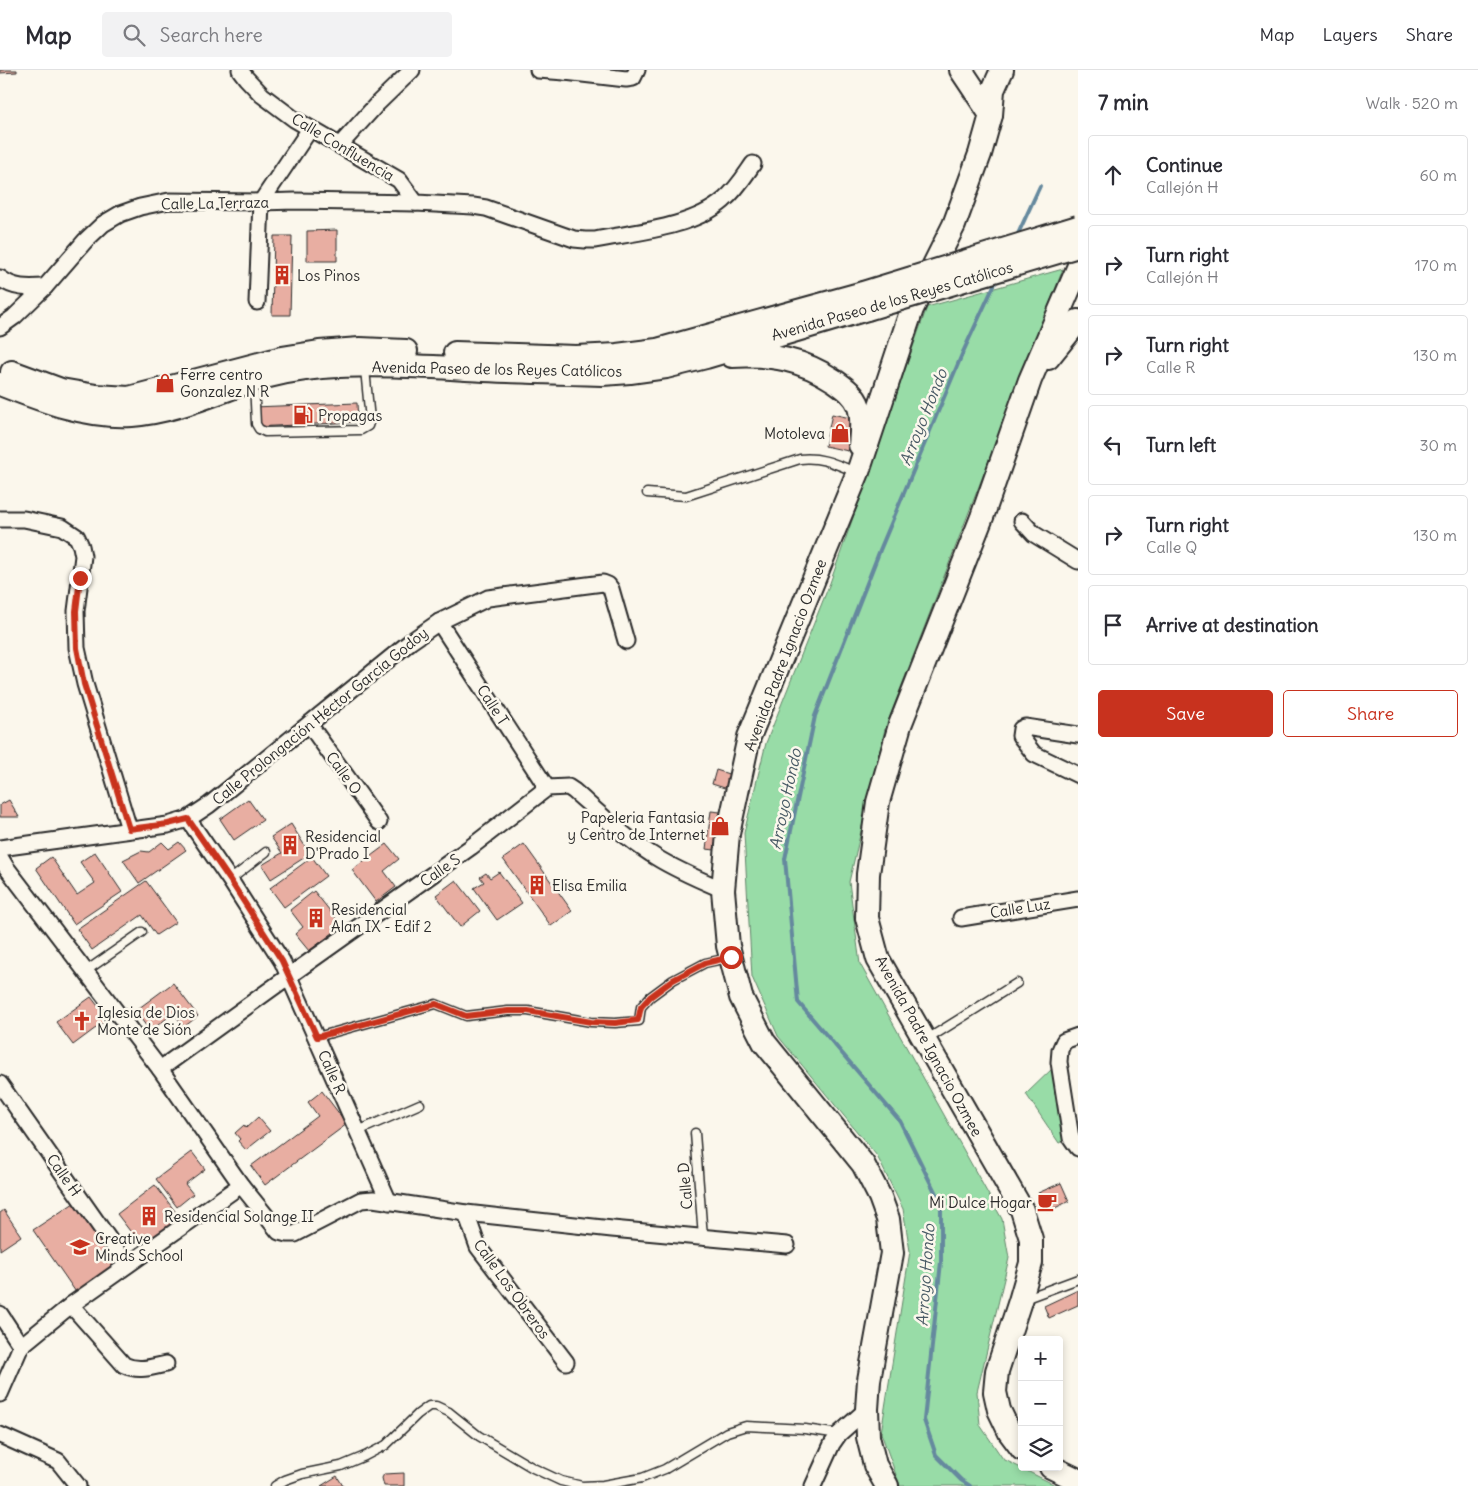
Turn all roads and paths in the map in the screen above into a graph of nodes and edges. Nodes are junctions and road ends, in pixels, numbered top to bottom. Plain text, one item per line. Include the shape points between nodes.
1 (240, 70) edge
2 (412, 70) edge
3 (538, 70) edge
4 (637, 70) edge
5 (962, 70) edge
6 (1002, 70) edge
7 (565, 71) edge
8 (991, 115) junction
9 (310, 129) junction
10 (340, 145) junction
11 (753, 164) dead end
12 (261, 202) junction
13 (416, 202) junction
14 (1078, 227) edge
15 (1078, 246) edge
16 (1078, 268) edge
17 (0, 278) edge
18 (45, 287) junction
19 (865, 301) junction
20 (257, 302) dead end
21 (1078, 321) edge
22 (0, 327) edge
23 (706, 357) junction
24 (365, 366) junction
25 (0, 368) edge
26 (254, 380) junction
27 (1030, 380) junction
28 (0, 384) edge
29 (859, 471) junction
30 (647, 493) dead end
31 (0, 519) edge
32 (1022, 521) dead end
33 (1078, 561) edge
34 (439, 622) junction
35 (626, 641) dead end
36 (308, 724) junction
37 (1078, 735) edge
38 (1078, 775) edge
39 (547, 788) junction
40 (188, 819) junction
41 (379, 822) dead end
42 (129, 829) junction
43 (0, 848) edge
44 (266, 852) dead end
45 (2, 866) edge
46 (230, 880) junction
47 (723, 890) junction
48 (1078, 898) edge
49 (961, 918) dead end
50 (142, 932) dead end
51 (731, 957) junction
52 (86, 971) junction
53 (289, 976) junction
54 (1017, 983) dead end
55 (1078, 1036) edge
56 (317, 1037) junction
57 (924, 1041) junction
58 (160, 1069) junction
59 (0, 1084) edge
60 (420, 1104) dead end
61 (358, 1131) junction
62 (695, 1133) dead end
63 (1078, 1148) edge
64 (240, 1185) junction
65 (389, 1202) junction
66 (466, 1212) junction
67 (703, 1237) junction
68 (787, 1245) dead end
69 (127, 1265) junction
70 (1078, 1279) edge
71 (1020, 1301) junction
72 (71, 1305) junction
73 (0, 1314) edge
74 (21, 1346) junction
75 (566, 1362) dead end
76 (166, 1364) dead end
77 (0, 1394) edge
78 (867, 1409) junction
79 (839, 1434) junction
80 (0, 1435) edge
81 (1018, 1444) edge
82 (1057, 1471) edge
83 (1078, 1480) edge
84 (78, 1486) edge
85 (275, 1486) edge
86 (813, 1486) edge
87 (887, 1486) edge

1 - 9 street, Calle Confluencia via 262,95
2 - 10 street
3 - 7 street
4 - 7 street via 633,78 626,79
5 - 8 street
6 - 8 street, Avenida Padre Ignacio Ozmee via 993,90
8 - 29 street, Avenida Padre Ignacio Ozmee via 954,225 912,309
9 - 10 street, Calle Confluencia
9 - 12 street
10 - 13 street, Calle Confluencia via 399,180
11 - 13 street via 723,202 700,215 671,225 595,240 574,238 486,208
12 - 13 street, Calle La Terraza
12 - 18 street, Calle La Terraza via 169,202 120,214 84,241
12 - 20 street
14 - 19 street, Avenida Paseo de los Reyes Católicos, bridge
15 - 19 street, Avenida Paseo de los Reyes Católicos, bridge
16 - 27 street, Avenida Padre Ignacio Ozmee
17 - 18 street via 21,288
18 - 22 street, Calle La Terraza via 14,318
19 - 23 street, Avenida Paseo de los Reyes Católicos
19 - 25 street, Avenida Paseo de los Reyes Católicos via 657,350 576,357 360,349 319,352 282,358 129,398 61,390
21 - 27 street
23 - 24 street, Avenida Paseo de los Reyes Católicos via 666,367 602,374
23 - 29 street via 766,356 805,364 845,388 853,396 861,416
24 - 26 street, Avenida Paseo de los Reyes Católicos via 320,367
24 - 26 lane via 370,420 368,426 361,430 265,432 256,424
26 - 28 street, Avenida Paseo de los Reyes Católicos via 204,398 131,415 81,411
27 - 57 street, Avenida Padre Ignacio Ozmee via 982,517 900,725 878,802 868,874 867,918 878,960
29 - 30 lane via 809,458 686,496
29 - 47 street, Avenida Padre Ignacio Ozmee via 749,737 728,834
31 - 42 street via 24,519 62,527 77,536 82,556 76,611 77,648 84,684
32 - 33 street via 1034,534
34 - 35 street, Calle Prolongación Héctor García Godoy via 488,598 603,582 610,589
34 - 36 street, Calle Prolongación Héctor García Godoy
34 - 39 street, Calle T
36 - 40 street, Calle Prolongación Héctor García Godoy
36 - 41 street, Calle O
37 - 38 street via 1025,727 1021,729 1020,736 1034,754
39 - 47 street via 574,791 622,834 652,855
39 - 53 street, Calle S via 471,847
40 - 42 street, Calle Prolongación Héctor García Godoy
40 - 46 street, Calle R
42 - 43 street, Calle Prolongación Héctor García Godoy
44 - 46 lane
45 - 52 street
46 - 53 street, Calle R
47 - 51 street, Avenida Padre Ignacio Ozmee
48 - 49 street, Calle Luz
50 - 52 lane
51 - 56 lane via 705,963 673,980 641,1007 638,1020 591,1022 528,1011 466,1016 436,1004
51 - 78 street, Avenida Padre Ignacio Ozmee via 741,997 764,1042 863,1164 888,1218 892,1253 869,1380
52 - 58 street
53 - 56 street, Calle R
53 - 58 street, Calle S
54 - 57 lane
55 - 63 street via 1064,1041 1059,1062 1071,1138
56 - 61 street, Calle R
57 - 71 street, Avenida Padre Ignacio Ozmee via 1022,1210 1031,1239 1031,1263
58 - 64 street
59 - 69 street, Calle H
60 - 61 lane
61 - 65 street, Calle R
62 - 67 lane, Calle D
64 - 65 street via 279,1232 287,1234 295,1234 361,1200 373,1198
64 - 69 street
65 - 66 street
66 - 67 street
66 - 75 street, Calle Los Obreros via 478,1247
67 - 68 street
69 - 72 street
70 - 71 lane
71 - 81 street, Avenida Padre Ignacio Ozmee via 997,1371 995,1392 1006,1426
72 - 74 street
72 - 76 street via 124,1365 140,1369
73 - 74 street
74 - 77 street
78 - 79 street
78 - 87 street, Avenida Padre Ignacio Ozmee via 868,1437 875,1465
79 - 85 lane via 746,1426 727,1432 665,1469 642,1478 582,1486 561,1481 533,1468 479,1436 449,1412 428,1406 386,1445 365,1456 342,1466 302,1474
79 - 86 street
80 - 84 street via 58,1461
82 - 83 street

